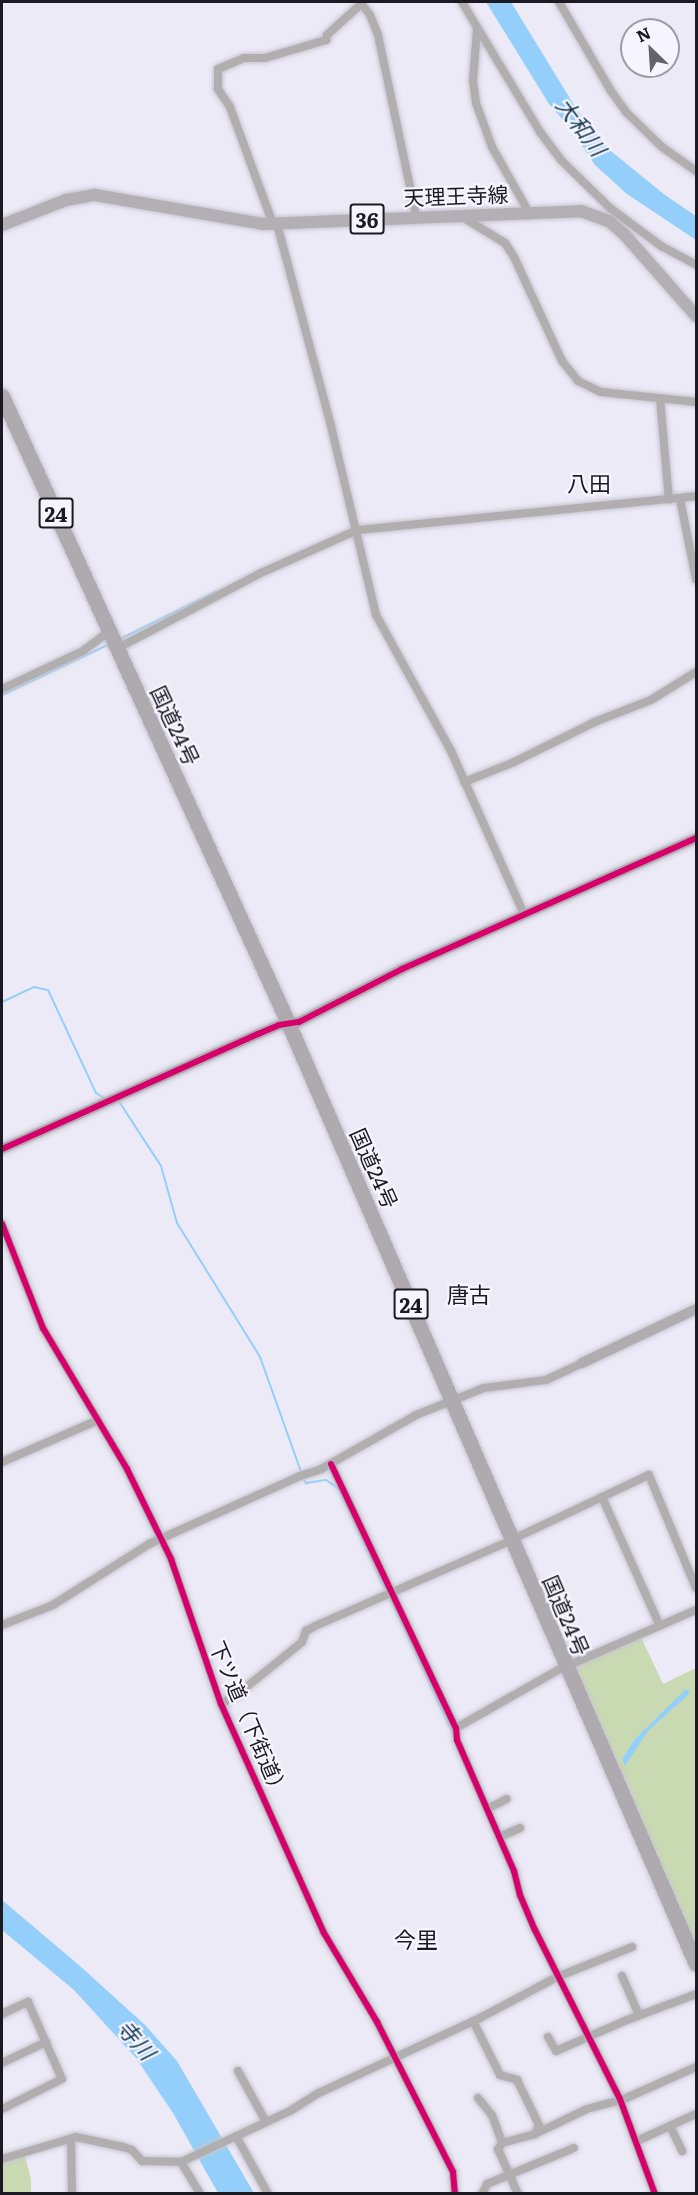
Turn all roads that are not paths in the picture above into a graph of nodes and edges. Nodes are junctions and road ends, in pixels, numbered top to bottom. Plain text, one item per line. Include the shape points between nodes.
1 (462, 2) edge
2 (559, 2) edge
3 (360, 3) edge
4 (477, 29) junction
5 (696, 171) edge
6 (528, 211) junction
7 (457, 214) junction
8 (416, 216) junction
9 (275, 224) junction
10 (2, 225) edge
11 (696, 265) edge
12 (696, 316) edge
13 (2, 396) edge
14 (660, 399) junction
15 (696, 402) edge
16 (696, 496) edge
17 (680, 499) junction
18 (669, 500) junction
19 (357, 530) junction
20 (696, 579) edge
21 (110, 631) junction
22 (118, 648) junction
23 (696, 672) edge
24 (2, 689) edge
25 (464, 782) junction
26 (696, 838) edge
27 (524, 914) junction
28 (289, 1025) junction
29 (2, 1149) edge
30 (2, 1224) edge
31 (696, 1309) edge
32 (582, 1363) joint
33 (452, 1400) junction
34 (98, 1420) junction
35 (2, 1462) edge
36 (331, 1464) junction
37 (602, 1497) junction
38 (162, 1538) junction
39 (513, 1539) junction
40 (696, 1588) edge
41 (387, 1594) junction
42 (696, 1610) edge
43 (2, 1625) edge
44 (660, 1626) junction
45 (566, 1666) junction
46 (221, 1704) junction
47 (456, 1728) junction
48 (507, 1799) dead end
49 (487, 1809) junction
50 (520, 1828) dead end
51 (499, 1837) junction
52 (632, 1947) dead end
53 (696, 1964) edge
54 (622, 1976) dead end
55 (557, 1977) junction
56 (696, 1995) edge
57 (2, 2014) edge
58 (639, 2015) junction
59 (473, 2021) junction
60 (587, 2036) junction
61 (548, 2037) dead end
62 (46, 2042) junction
63 (395, 2058) junction
64 (2, 2063) edge
65 (696, 2067) edge
66 (238, 2071) dead end
67 (478, 2098) dead end
68 (620, 2099) junction
69 (2, 2109) edge
70 (696, 2114) edge
71 (266, 2122) junction
72 (670, 2126) junction
73 (535, 2134) junction
74 (233, 2137) junction
75 (71, 2139) junction
76 (637, 2141) junction
77 (502, 2143) junction
78 (574, 2148) dead end
79 (682, 2151) dead end
80 (2, 2159) edge
81 (181, 2162) junction
82 (510, 2176) junction
83 (72, 2193) edge
84 (200, 2193) edge
85 (268, 2193) edge
86 (455, 2193) edge
87 (482, 2193) edge
88 (518, 2193) edge
89 (655, 2193) edge

1 - 4 street
2 - 5 street via 626,112 662,147
3 - 8 street via 378,35
3 - 9 street via 327,34 326,40 265,57 244,58 218,69 218,89 231,107
4 - 6 street via 476,103 492,147
4 - 11 street via 540,132 585,186 652,240
6 - 7 main road, 天理王寺線 / 36
6 - 12 main road, 天理王寺線 / 36 via 581,211 609,221
7 - 8 main road, 天理王寺線 / 36
7 - 14 street via 505,243 562,361 578,381 601,392
8 - 9 main road, 天理王寺線 / 36
9 - 10 main road, 天理王寺線 / 36 via 95,195 66,200
9 - 19 street
13 - 21 highway, 国道24号 / 24
14 - 15 street
14 - 18 street
16 - 17 street
17 - 18 street
17 - 20 street
18 - 19 street
19 - 22 street via 261,573
19 - 25 street via 379,625 442,735
21 - 22 highway, 国道24号 / 24
21 - 24 street via 83,651
22 - 28 highway, 国道24号 / 24
23 - 25 street via 651,700
25 - 27 street
26 - 27 street
27 - 28 street
28 - 29 street via 258,1034
28 - 33 highway, 国道24号 / 24
30 - 34 street, 下ツ道（下街道） via 43,1328
31 - 32 street
32 - 33 street via 546,1380 484,1388
33 - 36 street via 382,1432
33 - 39 highway, 国道24号 / 24
34 - 35 street
34 - 38 street, 下ツ道（下街道）
36 - 38 street
36 - 41 street
37 - 39 street
37 - 40 street via 649,1475
37 - 44 street
38 - 43 street via 53,1605
38 - 46 street, 下ツ道（下街道）
39 - 41 street
39 - 45 highway, 国道24号 / 24
41 - 46 street via 306,1631 302,1642
41 - 47 street
42 - 44 street
44 - 45 street
45 - 47 street
45 - 53 highway, 国道24号 / 24
46 - 63 street, 下ツ道（下街道） via 324,1933 366,2000
47 - 49 street via 457,1740
48 - 49 street
49 - 51 street
50 - 51 street
51 - 55 street
52 - 55 street
54 - 58 street
55 - 59 street
55 - 60 street
56 - 58 street
57 - 62 street via 28,2002
58 - 60 street
59 - 63 street
59 - 73 street via 500,2076 517,2080 539,2125
60 - 61 street via 556,2051
60 - 68 street
62 - 64 street
62 - 69 street via 62,2079
63 - 71 street via 319,2092
63 - 86 street, 下ツ道（下街道） via 453,2172
65 - 68 street
66 - 71 street
67 - 77 street via 492,2115
68 - 73 street via 587,2109
68 - 76 street
70 - 72 street
71 - 74 street
72 - 76 street
72 - 79 street
73 - 77 street
74 - 81 street
74 - 85 street
75 - 80 street
75 - 81 street via 123,2146 142,2161
75 - 83 street
76 - 89 street
77 - 82 street via 498,2149
78 - 82 street
81 - 84 street
82 - 87 street via 487,2184
82 - 88 street

